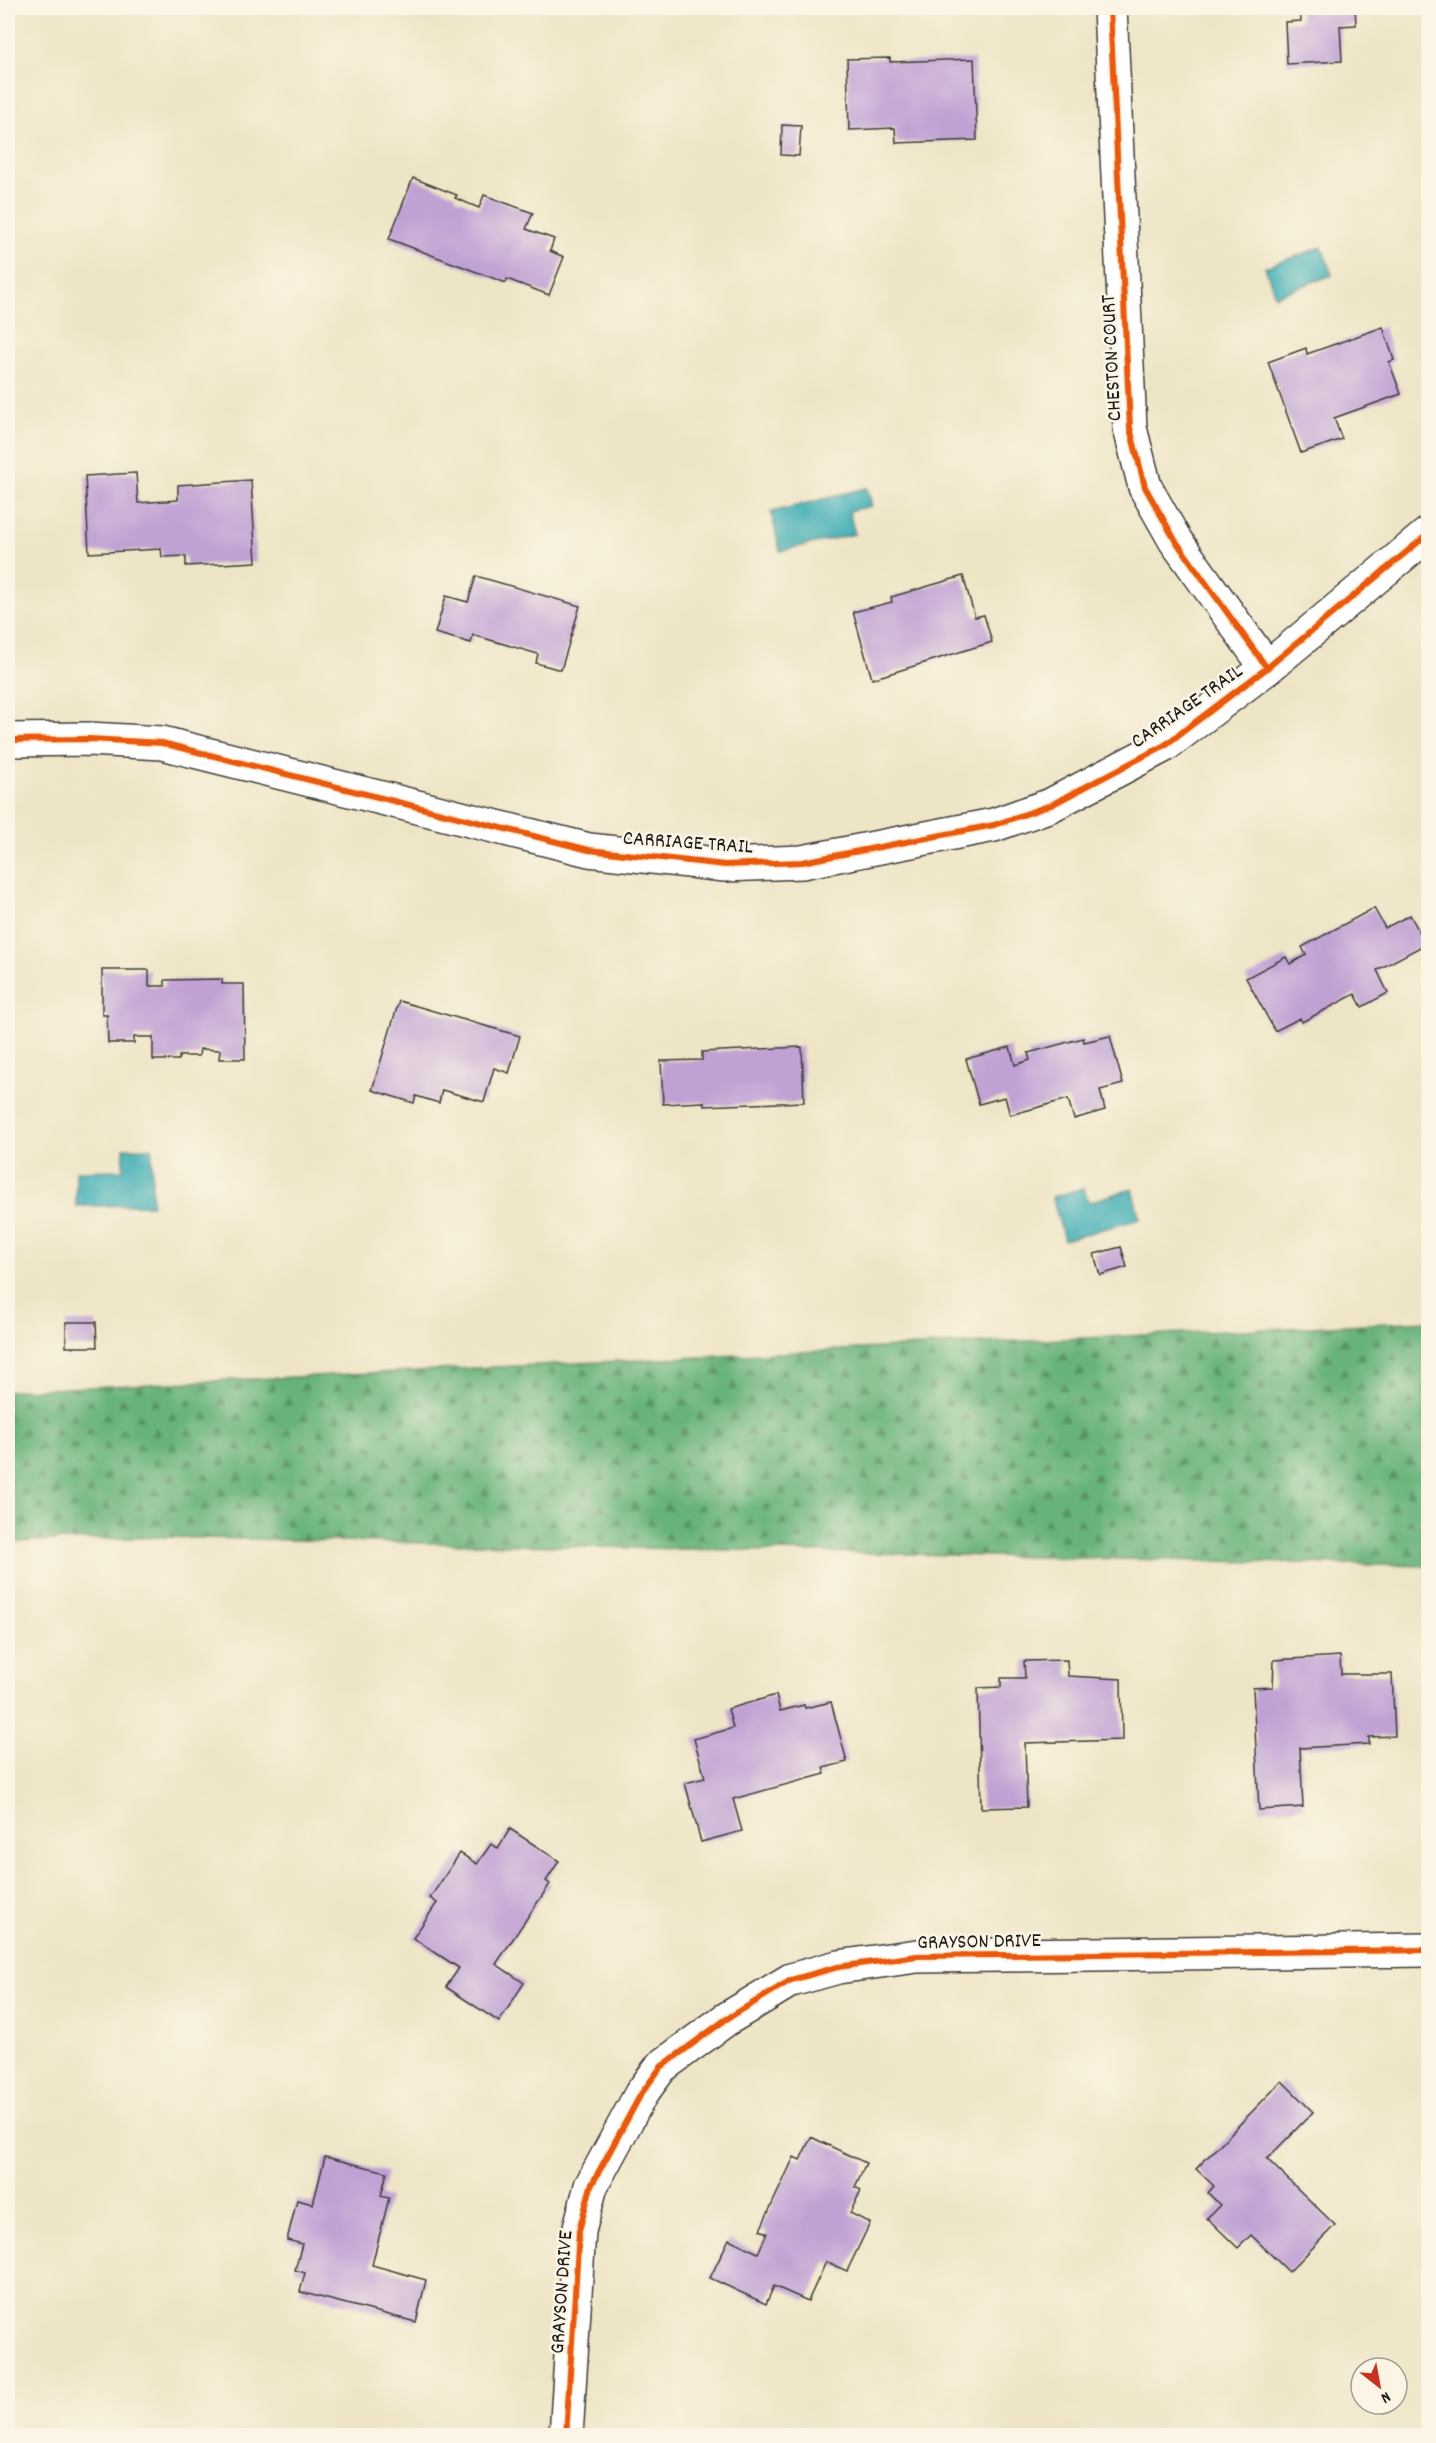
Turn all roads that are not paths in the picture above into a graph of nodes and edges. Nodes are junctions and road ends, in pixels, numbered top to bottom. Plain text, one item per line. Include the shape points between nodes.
1 (1110, 8) edge
2 (1428, 534) edge
3 (1267, 668) junction
4 (8, 740) edge
5 (1428, 1950) edge
6 (566, 2436) edge

1 - 3 street, CHESTON COURT via 1130,428 1145,487 1175,540
2 - 3 street, CARRIAGE TRAIL
3 - 4 street, CARRIAGE TRAIL via 1165,745 1051,805 994,825 802,862 725,865 589,850 162,743
5 - 6 street, GRAYSON DRIVE via 917,1956 838,1967 791,1980 725,2020 661,2067 641,2094 591,2186 579,2232

